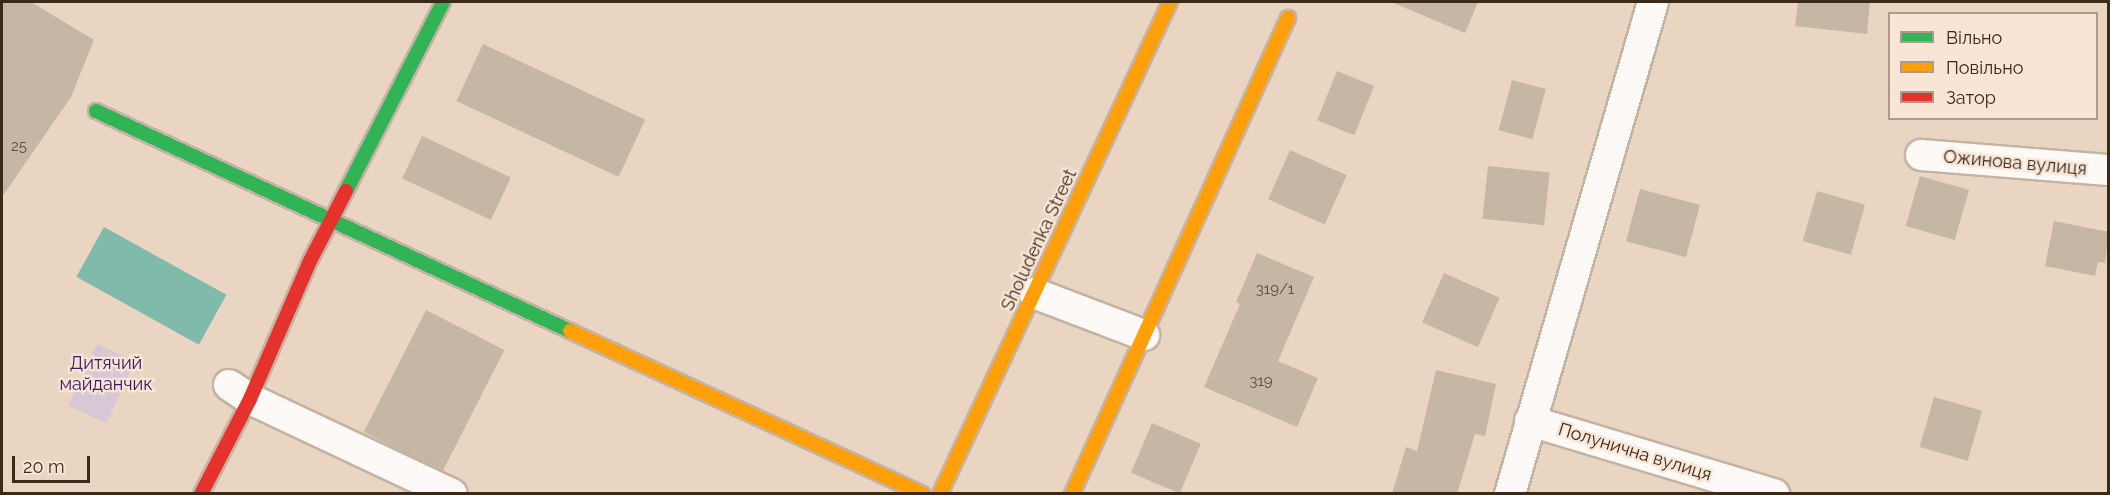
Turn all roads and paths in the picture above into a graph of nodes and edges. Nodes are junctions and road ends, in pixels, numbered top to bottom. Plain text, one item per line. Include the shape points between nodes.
1 (443, 2) edge
2 (1170, 2) edge
3 (1653, 2) edge
4 (1288, 18) dead end
5 (96, 111) dead end
6 (1921, 155) dead end
7 (2109, 170) edge
8 (330, 221) junction
9 (1034, 293) junction
10 (1144, 335) junction
11 (239, 392) junction
12 (1530, 421) junction
13 (201, 494) edge
14 (452, 494) edge
15 (922, 494) edge
16 (940, 494) edge
17 (1072, 494) edge
18 (1510, 494) edge
19 (1774, 494) edge

1 - 8 street
2 - 9 street, Sholudenka Street
3 - 12 street
4 - 10 street
5 - 8 street
6 - 7 street, Ожинова вулиця
8 - 11 street
8 - 15 street
9 - 10 street
9 - 16 street, Sholudenka Street
10 - 17 street
11 - 13 street
11 - 14 street
12 - 18 street
12 - 19 street, Полунична вулиця

